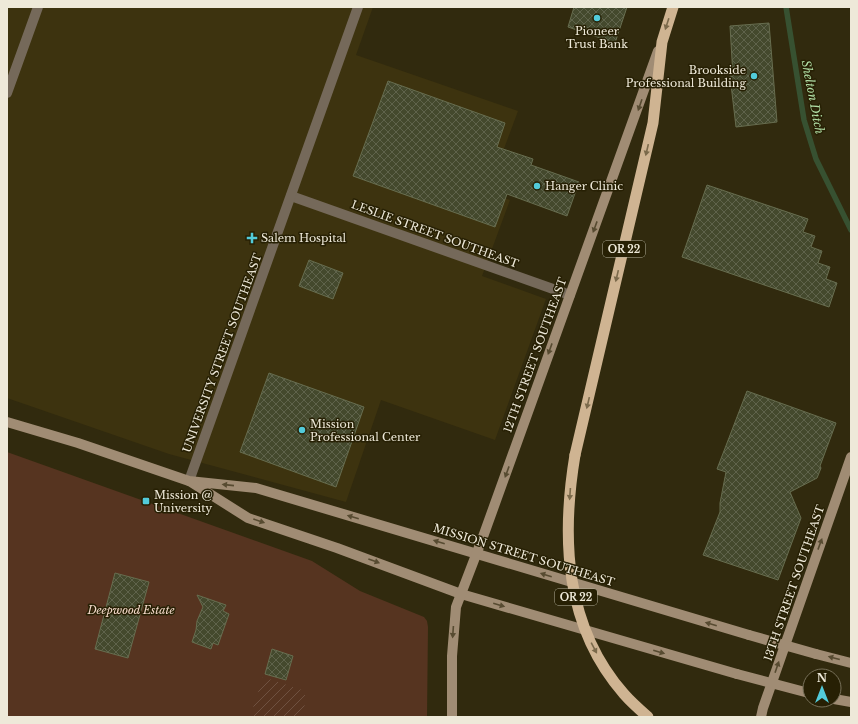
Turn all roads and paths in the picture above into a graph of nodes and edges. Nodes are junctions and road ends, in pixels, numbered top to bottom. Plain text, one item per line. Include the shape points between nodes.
1 (38, 7) edge
2 (358, 7) edge
3 (673, 7) edge
4 (662, 42) junction
5 (7, 93) edge
6 (291, 196) junction
7 (570, 295) junction
8 (7, 422) edge
9 (851, 456) edge
10 (189, 481) junction
11 (476, 554) junction
12 (461, 594) junction
13 (851, 663) edge
14 (802, 691) edge
15 (452, 717) edge
16 (648, 717) edge
17 (761, 717) edge

1 - 5 street
2 - 6 street, UNIVERSITY STREET SOUTHEAST
3 -> 4 highway, 12TH STREET SOUTHEAST / OR 22
4 -> 7 main road, 12TH STREET SOUTHEAST
4 -> 16 highway, OR 22, bridge via 653,123 575,455 570,483 568,539 570,573 579,613 591,643 606,670 624,694
6 - 7 street, LESLIE STREET SOUTHEAST
6 - 10 street, UNIVERSITY STREET SOUTHEAST
7 -> 11 main road, 12TH STREET SOUTHEAST
8 - 10 main road, MISSION STREET SOUTHEAST
17 -> 9 main road, 13TH STREET SOUTHEAST
11 -> 10 main road, MISSION STREET SOUTHEAST via 256,488
10 -> 12 main road, MISSION STREET SOUTHEAST via 248,518
11 - 12 main road, 12TH STREET SOUTHEAST
13 -> 11 main road, MISSION STREET SOUTHEAST, bridge
12 -> 14 main road, MISSION STREET SOUTHEAST, bridge
12 -> 15 main road, 12TH STREET SOUTHEAST via 454,618

